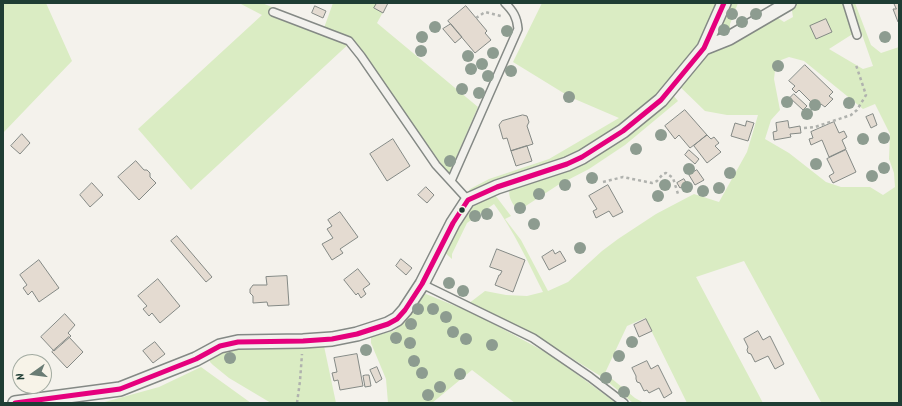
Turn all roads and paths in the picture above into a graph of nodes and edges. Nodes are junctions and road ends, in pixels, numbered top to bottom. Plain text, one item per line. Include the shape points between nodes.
1 (504, 3) edge
2 (724, 3) edge
3 (789, 3) edge
4 (847, 3) edge
5 (273, 12) dead end
6 (503, 15) dead end
7 (476, 18) dead end
8 (857, 35) dead end
9 (704, 48) junction
10 (856, 65) dead end
11 (804, 128) dead end
12 (451, 182) junction
13 (604, 182) dead end
14 (678, 194) dead end
15 (468, 200) junction
16 (422, 284) junction
17 (303, 341) junction
18 (15, 403) edge
19 (297, 403) edge
20 (624, 403) edge

1 - 12 lane via 515,16 518,29
2 - 9 street
3 - 9 street via 728,38
4 - 8 lane
5 - 12 lane via 348,41 436,165
6 - 7 path via 485,12
9 - 15 street via 661,100 606,142 567,164 497,187
10 - 11 path via 866,95 855,113
12 - 15 lane
13 - 14 path via 623,177 652,183 666,173 673,178
15 - 16 street via 450,227
16 - 17 street via 405,310 388,324 332,339
16 - 20 lane via 533,338
17 - 18 street via 238,342 220,346 196,359 120,389
17 - 19 path

